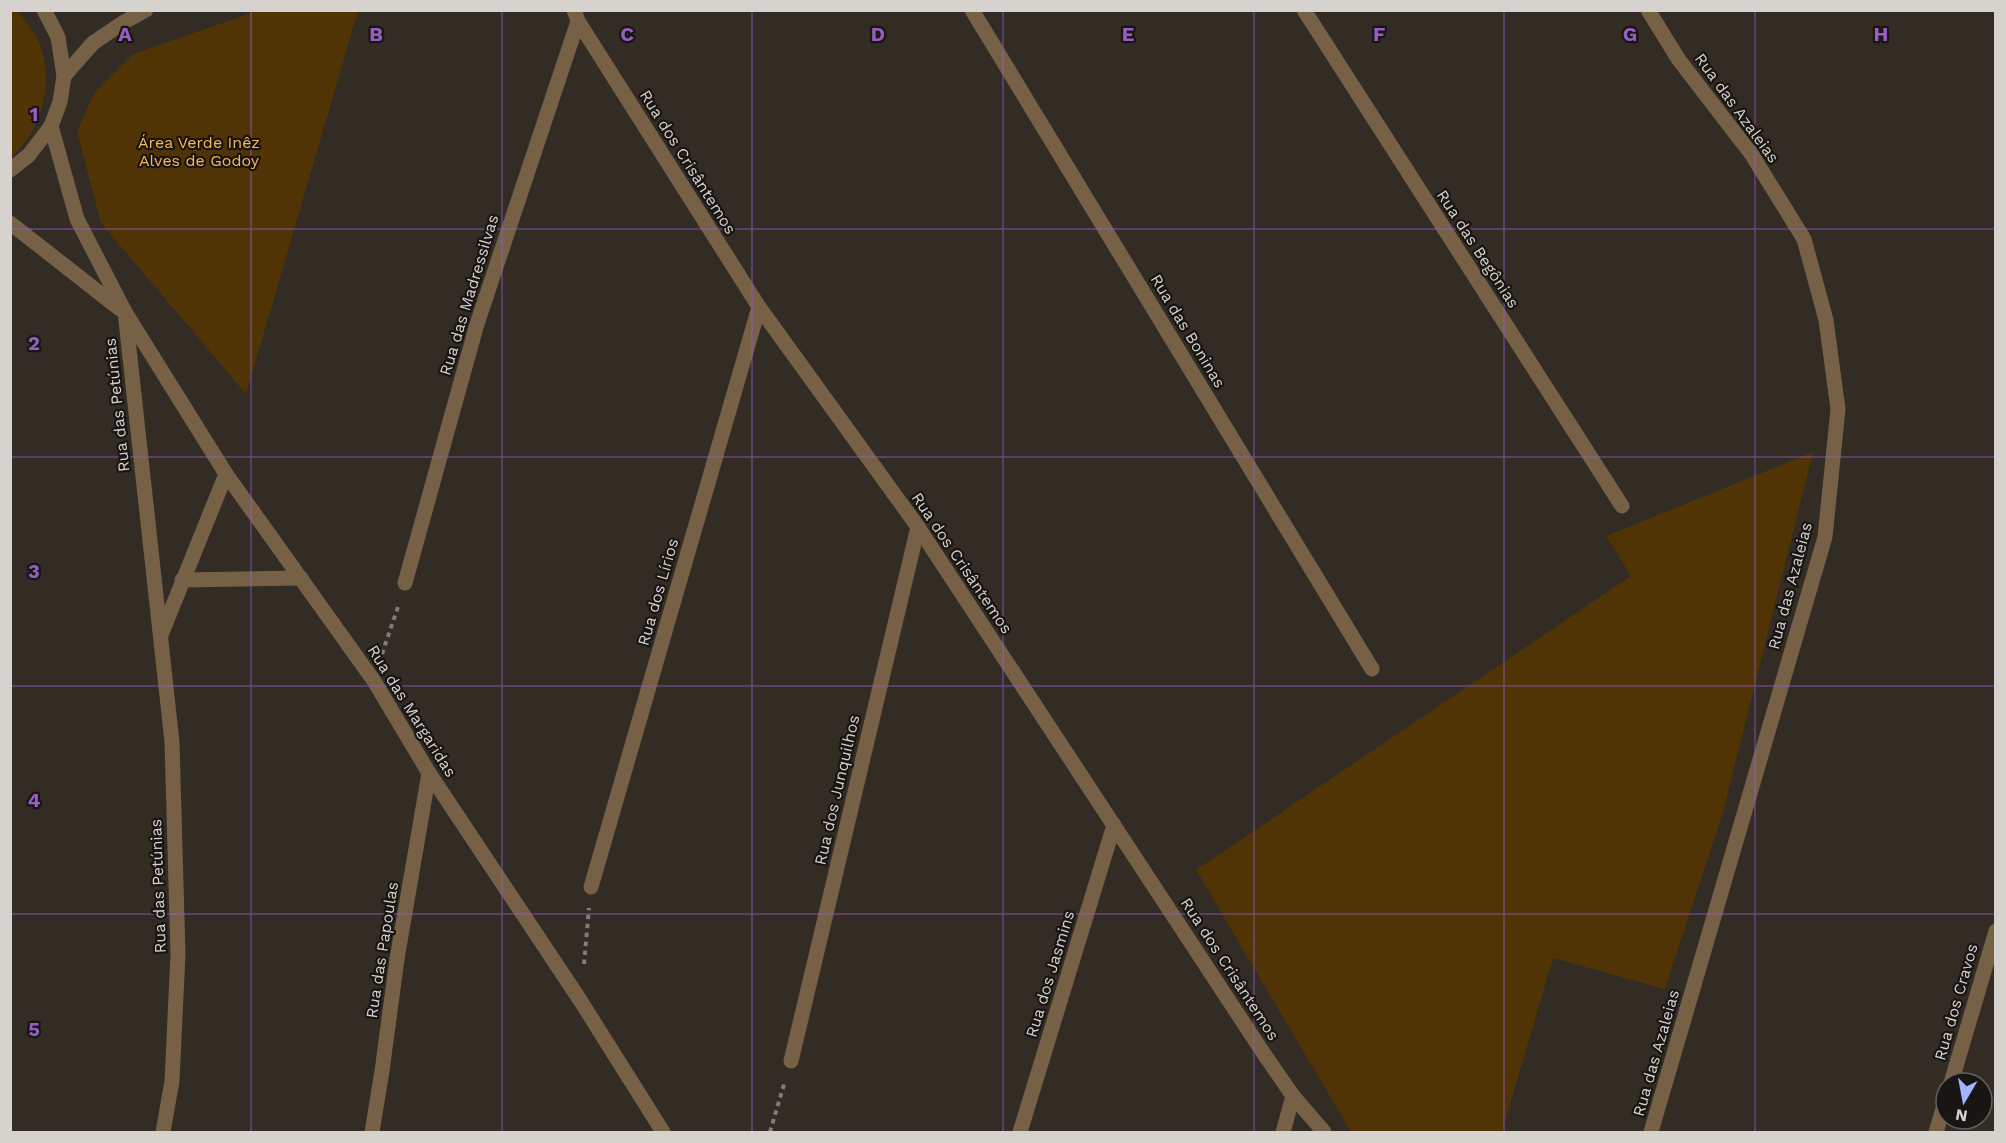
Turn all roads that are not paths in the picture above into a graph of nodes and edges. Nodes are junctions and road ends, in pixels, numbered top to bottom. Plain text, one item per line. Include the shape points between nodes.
1 (44, 10) edge
2 (146, 10) edge
3 (972, 10) edge
4 (1304, 10) edge
5 (1648, 10) edge
6 (576, 16) edge
7 (64, 76) junction
8 (51, 126) junction
9 (10, 170) edge
10 (10, 223) edge
11 (759, 307) junction
12 (125, 312) junction
13 (226, 474) junction
14 (1622, 506) dead end
15 (918, 527) junction
16 (301, 578) junction
17 (182, 580) junction
18 (405, 583) road end
19 (160, 637) junction
20 (1372, 669) dead end
21 (429, 773) junction
22 (1114, 825) junction
23 (591, 887) road end
24 (1995, 931) edge
25 (791, 1061) road end
26 (1954, 1071) edge
27 (1293, 1096) junction
28 (163, 1132) edge
29 (372, 1132) edge
30 (663, 1132) edge
31 (1020, 1132) edge
32 (1283, 1132) edge
33 (1324, 1132) edge
34 (1651, 1132) edge

1 - 7 street via 58,36
2 - 7 street via 93,43
3 - 20 street, Rua das Boninas
4 - 14 street, Rua das Begônias
5 - 34 street, Rua das Azaleias via 1679,60 1752,154 1804,239 1826,320 1838,409 1825,537
6 - 11 street, Rua dos Crisântemos
6 - 18 street, Rua das Madressilvas via 477,324
7 - 8 street
8 - 9 street via 29,156
8 - 12 street, Rua das Margaridas via 77,219
10 - 12 street, Rua das Margaridas
11 - 15 street, Rua dos Crisântemos
11 - 23 street, Rua dos Lírios
12 - 13 street, Rua das Margaridas
12 - 19 street, Rua das Petúnias
13 - 16 street, Rua das Margaridas
13 - 17 street, Rua das Petúnias
15 - 22 street, Rua dos Crisântemos
15 - 25 street, Rua dos Junquilhos
16 - 17 street
16 - 21 street, Rua das Margaridas via 374,681
17 - 19 street, Rua das Petúnias
19 - 28 street, Rua das Petúnias via 172,742 178,954 172,1081
21 - 29 street, Rua das Papoulas
21 - 30 street, Rua das Margaridas
22 - 27 street, Rua dos Crisântemos
22 - 31 street, Rua dos Jasmins
24 - 26 street, Rua dos Cravos
27 - 32 street
27 - 33 street, Rua dos Crisântemos

